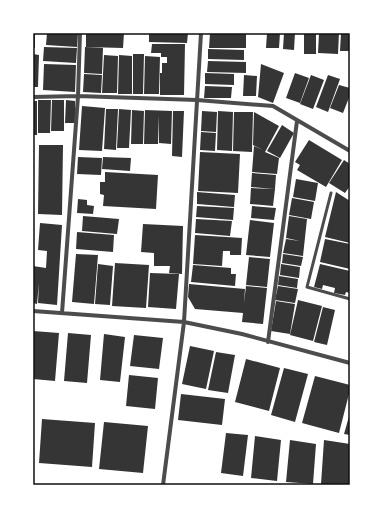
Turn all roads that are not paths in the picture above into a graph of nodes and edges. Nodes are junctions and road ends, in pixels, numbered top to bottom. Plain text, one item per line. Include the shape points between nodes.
1 (80, 33) edge
2 (201, 33) edge
3 (78, 96) junction
4 (33, 97) edge
5 (196, 100) junction
6 (298, 121) junction
7 (350, 151) edge
8 (330, 193) dead end
9 (350, 299) edge
10 (33, 312) edge
11 (62, 313) junction
12 (184, 322) junction
13 (268, 342) junction
14 (350, 363) edge
15 (163, 485) edge

1 - 3 street
2 - 5 street
3 - 4 street
3 - 5 street
3 - 11 street
5 - 6 street via 273,106
5 - 12 street
6 - 7 street
6 - 13 street
8 - 9 lane via 307,287
10 - 11 street
11 - 12 street
12 - 13 street
12 - 15 street
13 - 14 street

